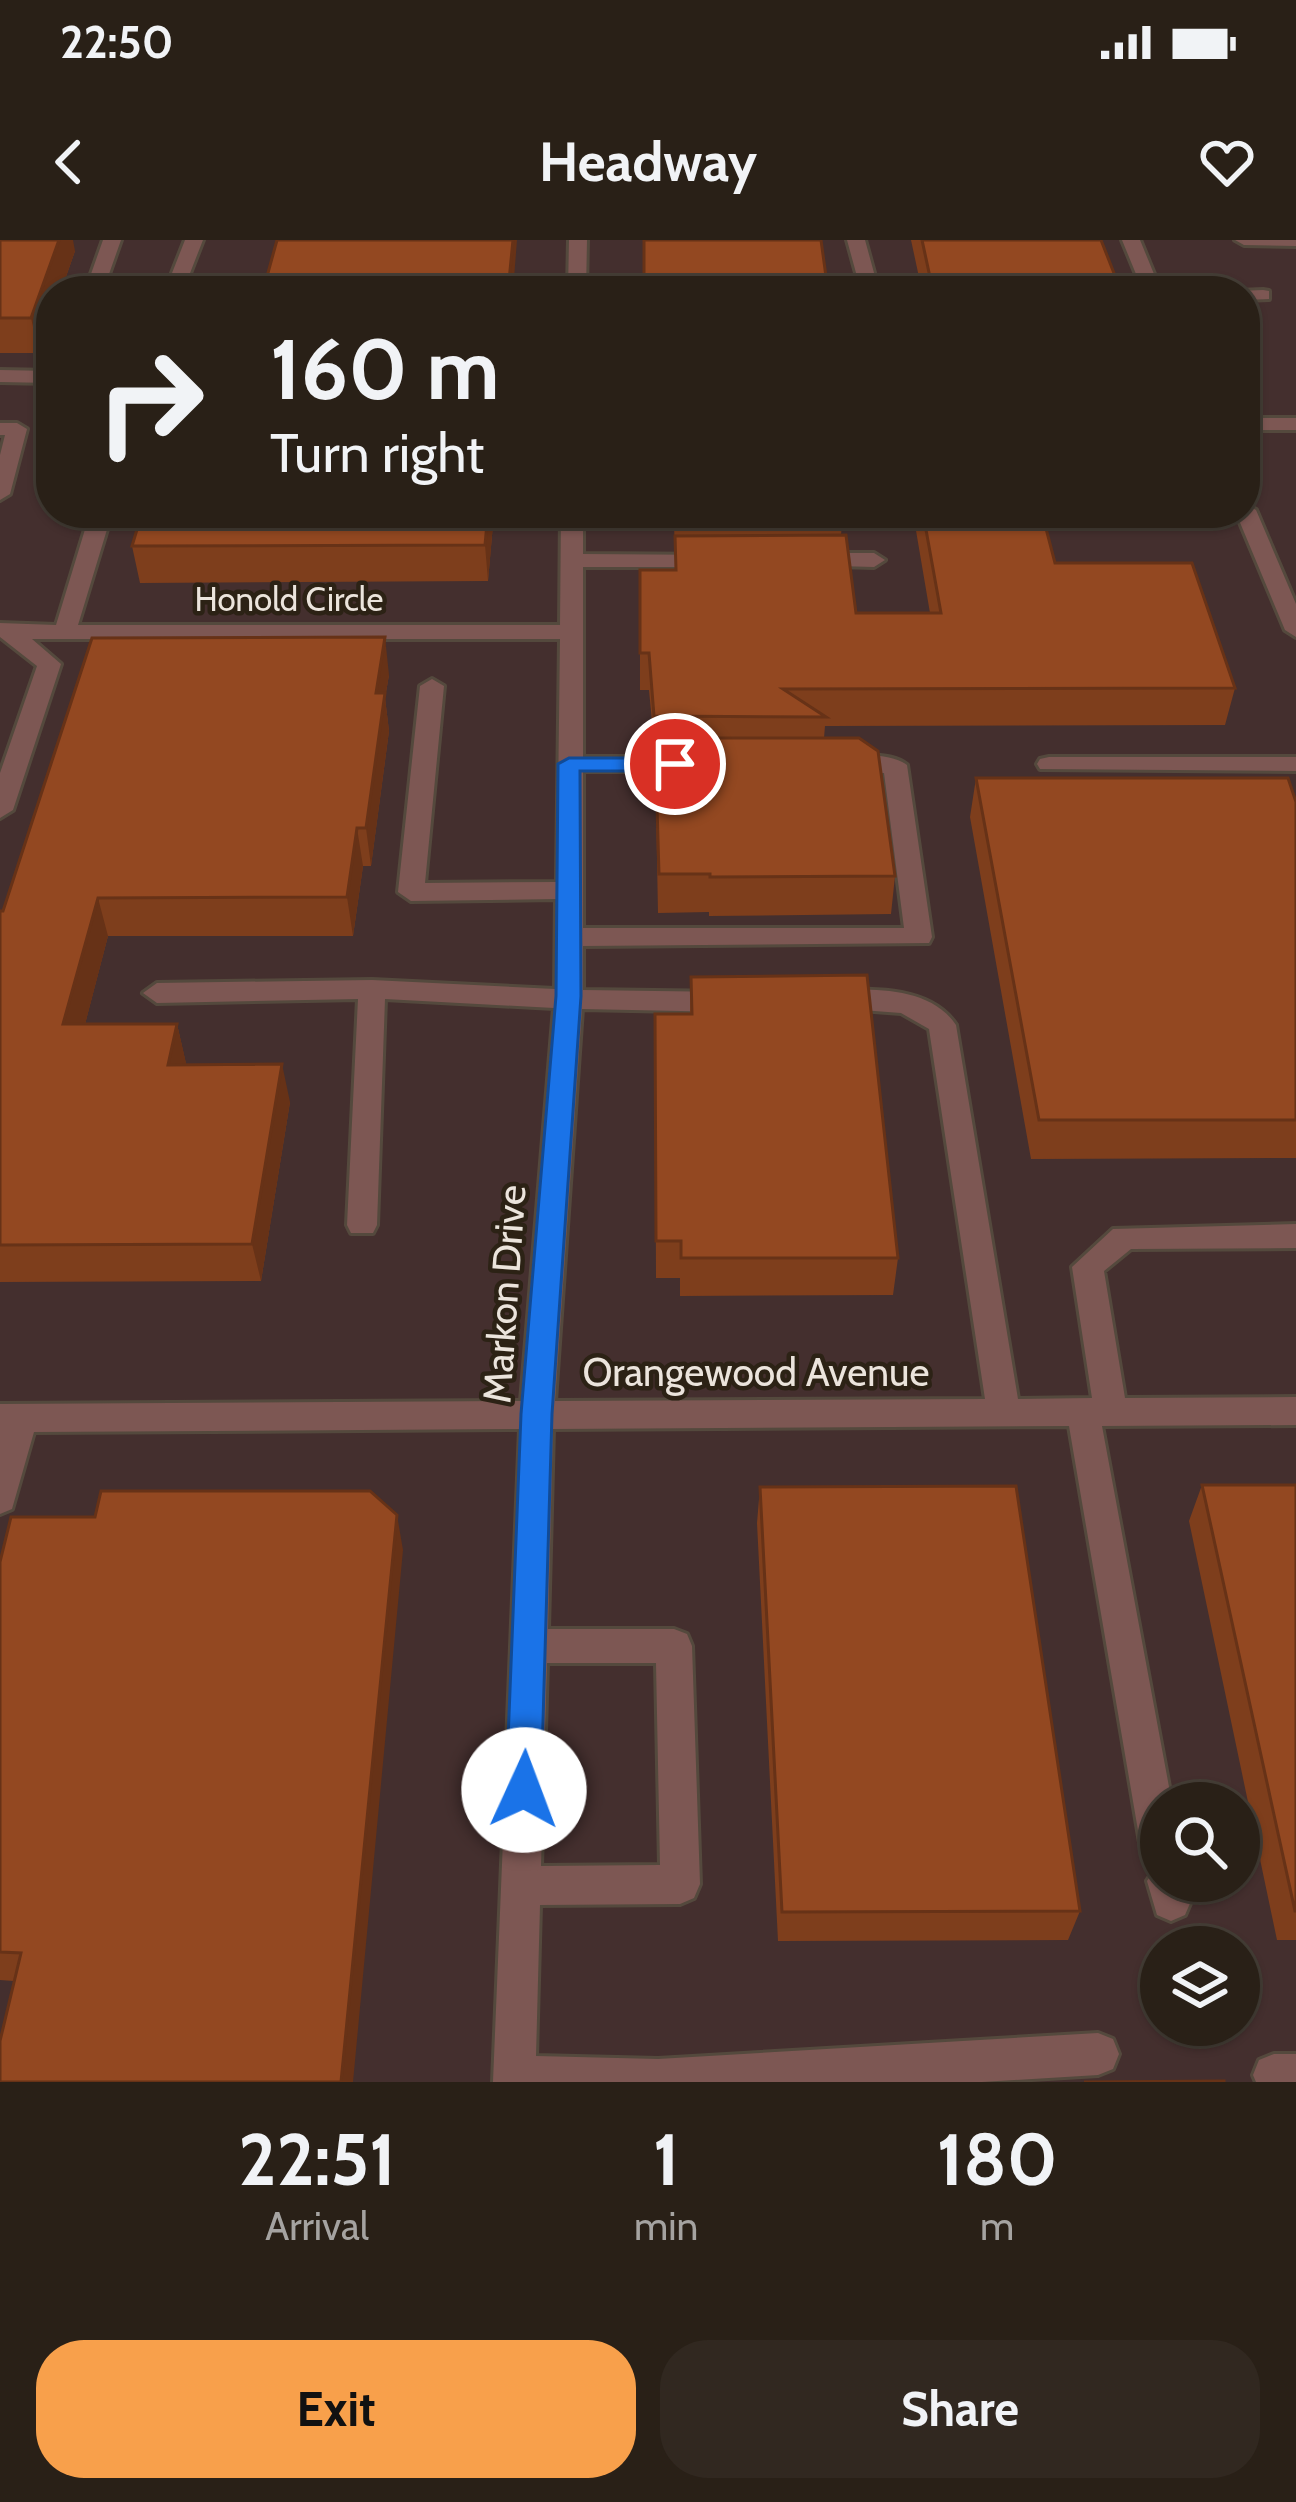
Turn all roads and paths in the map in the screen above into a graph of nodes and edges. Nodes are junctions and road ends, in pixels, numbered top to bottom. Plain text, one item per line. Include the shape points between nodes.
1 (112, 240) edge
2 (194, 240) edge
3 (578, 240) edge
4 (856, 240) edge
5 (1131, 240) edge
6 (1244, 240) edge
7 (1296, 241) edge
8 (99, 276) edge
9 (180, 276) edge
10 (578, 276) edge
11 (866, 276) edge
12 (1146, 276) edge
13 (0, 376) edge
14 (36, 376) edge
15 (1260, 424) edge
16 (1296, 424) edge
17 (0, 429) edge
18 (0, 494) edge
19 (96, 528) edge
20 (572, 528) edge
21 (1253, 528) edge
22 (739, 560) edge
23 (784, 560) edge
24 (874, 560) dead end
25 (571, 561) junction
26 (1296, 630) edge
27 (3, 631) edge
28 (65, 632) junction
29 (569, 632) junction
30 (432, 686) dead end
31 (569, 764) junction
32 (719, 764) edge
33 (1049, 764) dead end
34 (1296, 764) edge
35 (807, 765) edge
36 (0, 810) edge
37 (569, 890) junction
38 (569, 937) junction
39 (372, 989) junction
40 (157, 993) dead end
41 (569, 996) junction
42 (804, 1000) edge
43 (758, 1001) edge
44 (362, 1225) dead end
45 (1296, 1236) edge
46 (1296, 1411) edge
47 (1004, 1413) junction
48 (1097, 1413) junction
49 (537, 1414) junction
50 (11, 1418) edge
51 (0, 1499) edge
52 (529, 1646) junction
53 (1151, 1782) edge
54 (520, 1886) junction
55 (1098, 2054) dead end
56 (514, 2080) edge

1 - 8 street
2 - 9 street
3 - 10 street
4 - 11 street
5 - 12 street
6 - 7 street
13 - 14 street
15 - 16 street
17 - 18 street via 17,429
19 - 28 street
20 - 25 street, Markon Drive
21 - 26 street
22 - 25 street
23 - 24 street
25 - 29 street, Markon Drive
27 - 28 street, Honold Circle
27 - 36 street via 50,664
28 - 29 street, Honold Circle
29 - 31 street, Markon Drive
30 - 37 street via 411,892
31 - 32 street
31 - 37 street, Markon Drive
33 - 34 street
35 - 38 street via 895,765 920,937
37 - 38 street, Markon Drive
38 - 41 street, Markon Drive
39 - 40 street
39 - 41 street
39 - 44 street
41 - 43 street via 620,1005
41 - 49 street, Markon Drive
42 - 47 street via 910,1005 942,1025
45 - 48 street via 1124,1237 1088,1267
46 - 48 street, Orangewood Avenue
47 - 48 street, Orangewood Avenue
47 - 49 street, Orangewood Avenue
48 - 53 street
49 - 50 street, Orangewood Avenue
49 - 52 street, Markon Drive
50 - 51 street
52 - 54 street, Markon Drive
52 - 54 street via 674,1646 680,1885
54 - 56 street, Markon Drive
55 - 56 street via 658,2080

